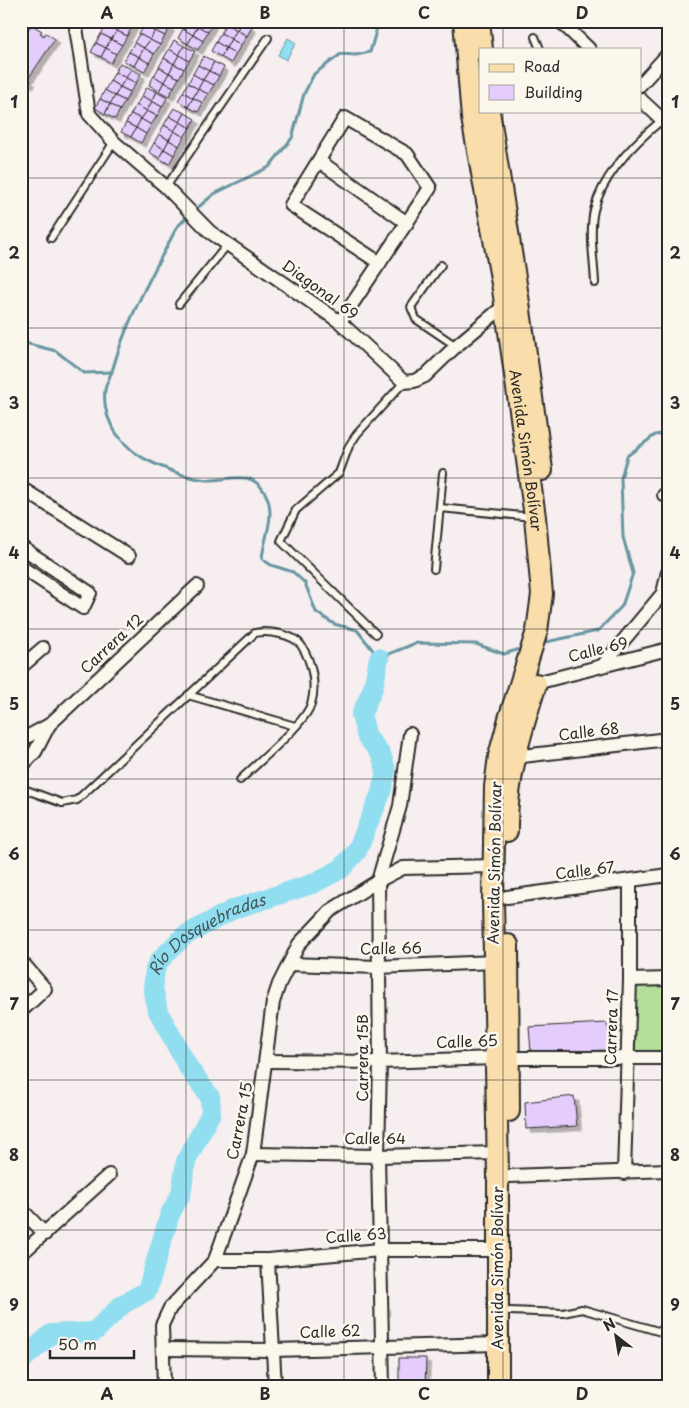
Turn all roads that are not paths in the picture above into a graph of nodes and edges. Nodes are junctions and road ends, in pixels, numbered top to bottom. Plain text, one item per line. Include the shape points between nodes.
1 (75, 21) edge
2 (464, 21) edge
3 (479, 21) edge
4 (560, 21) edge
5 (534, 37) dead end
6 (268, 38) dead end
7 (482, 48) edge
8 (540, 48) edge
9 (587, 48) edge
10 (668, 54) edge
11 (642, 83) edge
12 (642, 101) edge
13 (488, 112) edge
14 (665, 123) edge
15 (114, 142) junction
16 (319, 162) junction
17 (169, 190) junction
18 (407, 224) junction
19 (51, 238) dead end
20 (228, 244) junction
21 (380, 263) junction
22 (441, 265) dead end
23 (595, 283) dead end
24 (180, 304) dead end
25 (504, 306) junction
26 (340, 322) junction
27 (456, 346) junction
28 (404, 382) junction
29 (531, 439) junction
30 (443, 472) dead end
31 (21, 488) edge
32 (440, 508) junction
33 (535, 517) junction
34 (21, 547) edge
35 (129, 556) dead end
36 (21, 567) edge
37 (434, 569) dead end
38 (668, 572) edge
39 (197, 586) dead end
40 (668, 601) edge
41 (654, 604) junction
42 (544, 630) junction
43 (376, 634) dead end
44 (43, 648) dead end
45 (668, 649) edge
46 (538, 657) junction
47 (604, 665) junction
48 (21, 666) edge
49 (536, 683) junction
50 (188, 695) junction
51 (49, 725) junction
52 (295, 726) junction
53 (410, 734) dead end
54 (21, 740) edge
55 (668, 740) edge
56 (514, 757) junction
57 (21, 767) edge
58 (240, 780) dead end
59 (21, 788) edge
60 (495, 866) junction
61 (668, 875) edge
62 (378, 881) junction
63 (630, 882) junction
64 (507, 897) junction
65 (21, 961) edge
66 (494, 962) junction
67 (289, 964) junction
68 (378, 967) junction
69 (668, 979) edge
70 (630, 980) junction
71 (21, 1011) edge
72 (502, 1058) junction
73 (668, 1058) edge
74 (627, 1059) junction
75 (267, 1061) junction
76 (380, 1062) junction
77 (496, 1153) junction
78 (253, 1154) junction
79 (378, 1156) junction
80 (668, 1170) edge
81 (624, 1174) junction
82 (109, 1175) dead end
83 (510, 1176) junction
84 (21, 1209) edge
85 (45, 1234) junction
86 (380, 1250) junction
87 (498, 1250) junction
88 (21, 1254) edge
89 (215, 1260) junction
90 (268, 1260) junction
91 (510, 1311) junction
92 (668, 1334) edge
93 (498, 1344) junction
94 (382, 1346) junction
95 (164, 1349) junction
96 (274, 1350) junction
97 (164, 1387) edge
98 (275, 1387) edge
99 (383, 1387) edge
100 (498, 1387) edge
101 (511, 1387) edge

1 - 15 street, Diagonal 69 via 89,114
2 - 25 main road, Avenida Simón Bolívar via 472,118
3 - 7 main road
4 - 9 street
5 - 8 lane
6 - 17 lane
10 - 11 street
12 - 14 street
13 - 29 main road, Avenida Simón Bolívar via 520,303
14 - 23 lane via 611,173 600,193 594,212
15 - 17 street, Diagonal 69
15 - 19 lane
16 - 18 street
16 - 18 street via 345,118 407,154 430,188
16 - 21 street via 291,205
17 - 20 street, Diagonal 69 via 210,232
18 - 21 street
20 - 24 lane
20 - 26 street, Diagonal 69
21 - 26 street
22 - 27 lane via 411,307 416,319
25 - 27 street
25 - 29 main road, Avenida Simón Bolívar
26 - 28 street, Diagonal 69
27 - 28 street via 425,376
28 - 43 lane via 357,434 339,473 296,510 281,541
29 - 33 main road, Avenida Simón Bolívar
29 - 42 main road, Avenida Simón Bolívar via 548,516 555,595
30 - 32 lane
31 - 35 street
32 - 33 lane
32 - 37 lane
33 - 42 main road, Avenida Simón Bolívar
34 - 36 street via 90,593 83,608
38 - 41 street via 663,593
39 - 51 street, Carrera 12
40 - 41 street
41 - 47 street
42 - 46 main road, Avenida Simón Bolívar
44 - 48 street
45 - 47 street, Calle 69
46 - 49 main road, Avenida Simón Bolívar
46 - 60 main road, Avenida Simón Bolívar via 499,756 495,787
47 - 49 street, Calle 69
49 - 56 main road, Avenida Simón Bolívar
50 - 52 lane
50 - 52 lane via 255,633 265,631 280,635 300,645 314,674 311,703
50 - 59 lane via 77,800 62,803
51 - 54 street, Carrera 12
51 - 57 street, Carrera 12 via 35,752
52 - 58 lane
53 - 62 street, Carrera 15B via 400,806
55 - 56 street, Calle 68
56 - 64 main road, Avenida Simón Bolívar via 507,821
60 - 62 street via 403,868
60 - 66 main road, Avenida Simón Bolívar
61 - 63 street, Calle 67
62 - 67 street, Carrera 15 via 330,912 299,944
62 - 68 street, Carrera 15B
63 - 64 street, Calle 67
63 - 70 street, Carrera 17
64 - 72 main road, Avenida Simón Bolívar
65 - 71 street via 45,989
66 - 68 street, Calle 66
66 - 72 main road, Avenida Simón Bolívar
67 - 68 street, Calle 66
67 - 75 street, Carrera 15 via 274,1002
68 - 76 street, Carrera 15B
69 - 70 street
70 - 74 street, Carrera 17
72 - 74 street, Calle 65
72 - 76 street, Calle 65
72 - 77 main road, Avenida Simón Bolívar
72 - 83 main road, Avenida Simón Bolívar
73 - 74 street, Calle 65
74 - 81 street, Carrera 17
75 - 76 street, Calle 65
75 - 78 street, Carrera 15
76 - 79 street, Carrera 15B
77 - 79 street, Calle 64
77 - 87 main road, Avenida Simón Bolívar
78 - 79 street, Calle 64
78 - 89 street, Carrera 15
79 - 86 street, Carrera 15B
80 - 81 street
81 - 83 street
82 - 85 street
83 - 91 main road, Avenida Simón Bolívar
84 - 85 street
85 - 88 street
86 - 87 street, Calle 63
86 - 90 street, Calle 63
86 - 94 street, Carrera 15B
87 - 93 main road, Avenida Simón Bolívar
89 - 90 street, Calle 63
89 - 95 street, Carrera 15 via 170,1308 162,1325
90 - 96 street
91 - 92 lane via 563,1313 582,1309
91 - 101 main road, Avenida Simón Bolívar
93 - 94 street, Calle 62
93 - 100 main road, Avenida Simón Bolívar
94 - 96 street, Calle 62
94 - 99 street, Carrera 15B
95 - 96 street, Calle 62
95 - 97 street, Carrera 15
96 - 98 street

